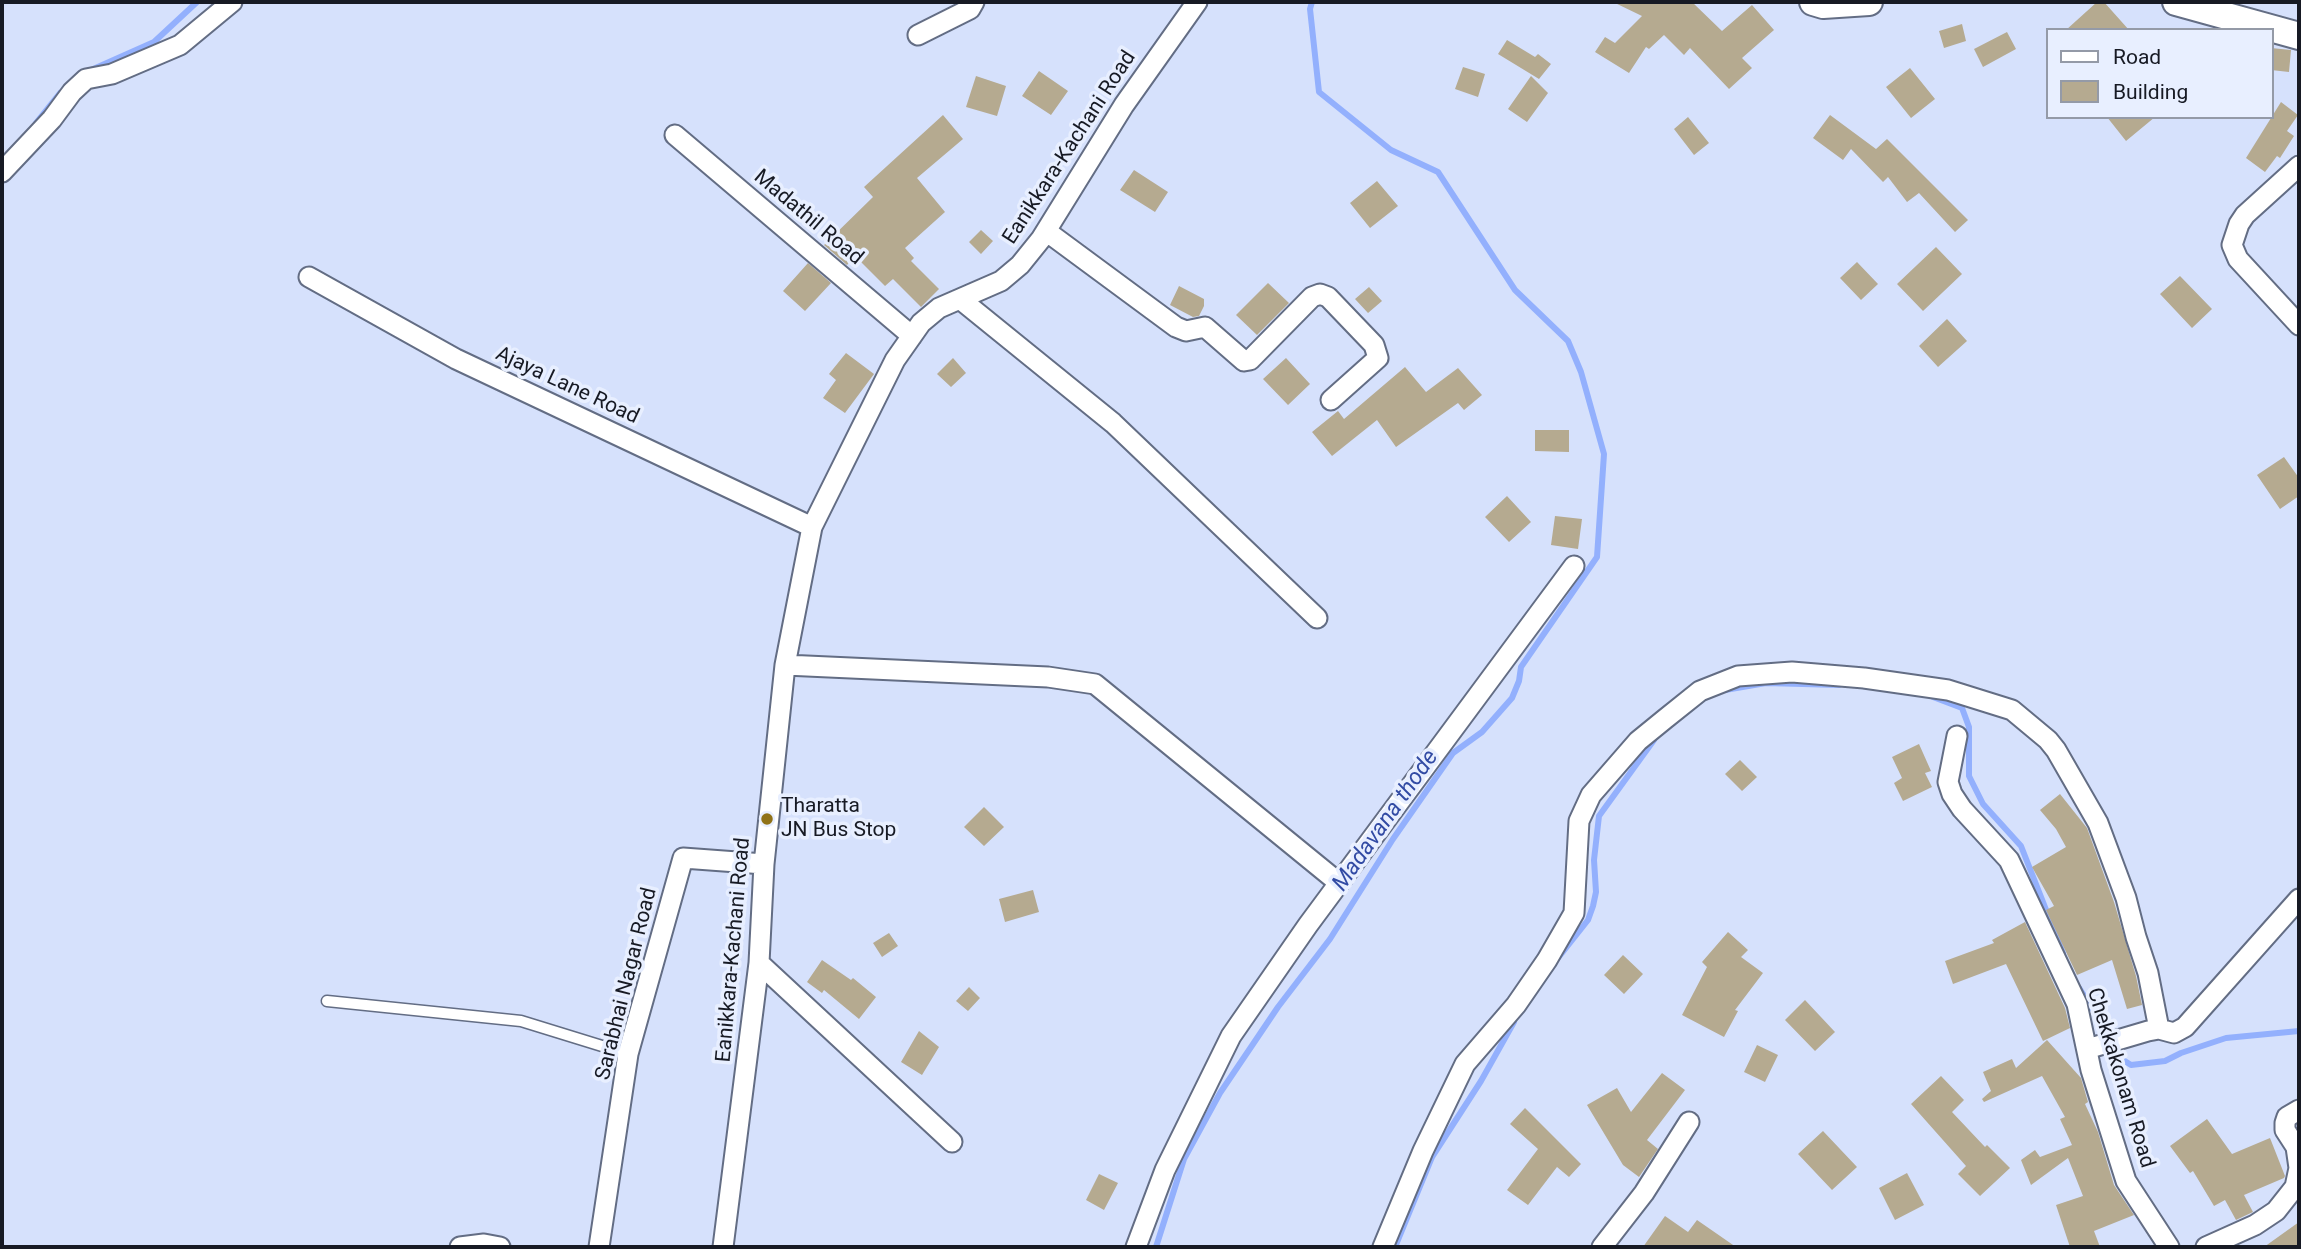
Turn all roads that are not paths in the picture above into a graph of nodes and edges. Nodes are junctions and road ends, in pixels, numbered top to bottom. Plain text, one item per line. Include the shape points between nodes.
1 (232, 2) edge
2 (974, 2) edge
3 (1198, 2) edge
4 (1813, 2) edge
5 (1853, 2) edge
6 (2176, 2) edge
7 (2270, 28) edge
8 (2273, 29) edge
9 (918, 35) dead end
10 (2299, 36) edge
11 (675, 135) dead end
12 (2299, 166) edge
13 (2, 172) edge
14 (1046, 231) junction
15 (309, 277) dead end
16 (960, 299) junction
17 (2299, 325) edge
18 (912, 336) junction
19 (1331, 400) dead end
20 (812, 527) junction
21 (1574, 566) dead end
22 (1317, 618) dead end
23 (785, 665) junction
24 (1957, 736) dead end
25 (764, 864) junction
26 (1339, 883) junction
27 (2299, 899) edge
28 (759, 963) junction
29 (327, 1001) dead end
30 (2159, 1029) junction
31 (2087, 1049) junction
32 (628, 1054) junction
33 (2299, 1110) edge
34 (1689, 1122) dead end
35 (952, 1142) dead end
36 (2297, 1186) edge
37 (460, 1247) edge
38 (500, 1247) edge
39 (599, 1247) edge
40 (723, 1247) edge
41 (1136, 1247) edge
42 (1383, 1247) edge
43 (1602, 1247) edge
44 (2169, 1247) edge
45 (2206, 1247) edge

1 - 13 street via 180,45 112,74 86,79
2 - 9 street via 970,9
3 - 14 street, Eanikkara-Kachani Road via 1124,106
4 - 5 main road
6 - 7 main road
8 - 10 main road
11 - 18 street, Madathil Road
12 - 17 street via 2245,215 2232,245 2238,259
14 - 16 street, Eanikkara-Kachani Road via 1001,281
14 - 19 street via 1176,327 1186,331 1205,327 1244,361 1312,297 1328,297 1374,345 1378,358
15 - 20 street, Ajaya Lane Road via 456,359
16 - 18 street, Eanikkara-Kachani Road via 939,308
16 - 22 street via 1113,423
18 - 20 street, Eanikkara-Kachani Road via 895,360
20 - 23 street, Eanikkara-Kachani Road
21 - 26 street
23 - 25 street, Eanikkara-Kachani Road
23 - 26 street via 1048,677 1095,684
24 - 31 street, Chekkakonam Road via 1948,782 1952,794 2010,860 2077,1004
25 - 28 street, Eanikkara-Kachani Road
25 - 32 street, Sarabhai Nagar Road via 683,858
26 - 41 street via 1231,1036 1165,1170
27 - 30 street via 2187,1025 2174,1033
28 - 35 street
28 - 40 street, Eanikkara-Kachani Road
29 - 32 lane via 521,1021
30 - 31 street
30 - 42 street via 2126,898 2098,823 2056,750 2012,710 1948,690 1864,678 1792,672 1738,676 1700,691 1638,741 1591,795 1579,821 1574,913 1516,1004 1465,1064
31 - 44 street, Chekkakonam Road via 2126,1181
32 - 39 street, Sarabhai Nagar Road
33 - 36 street via 2285,1123 2296,1147
34 - 43 street via 1644,1193
36 - 45 street via 2276,1211
37 - 38 street

